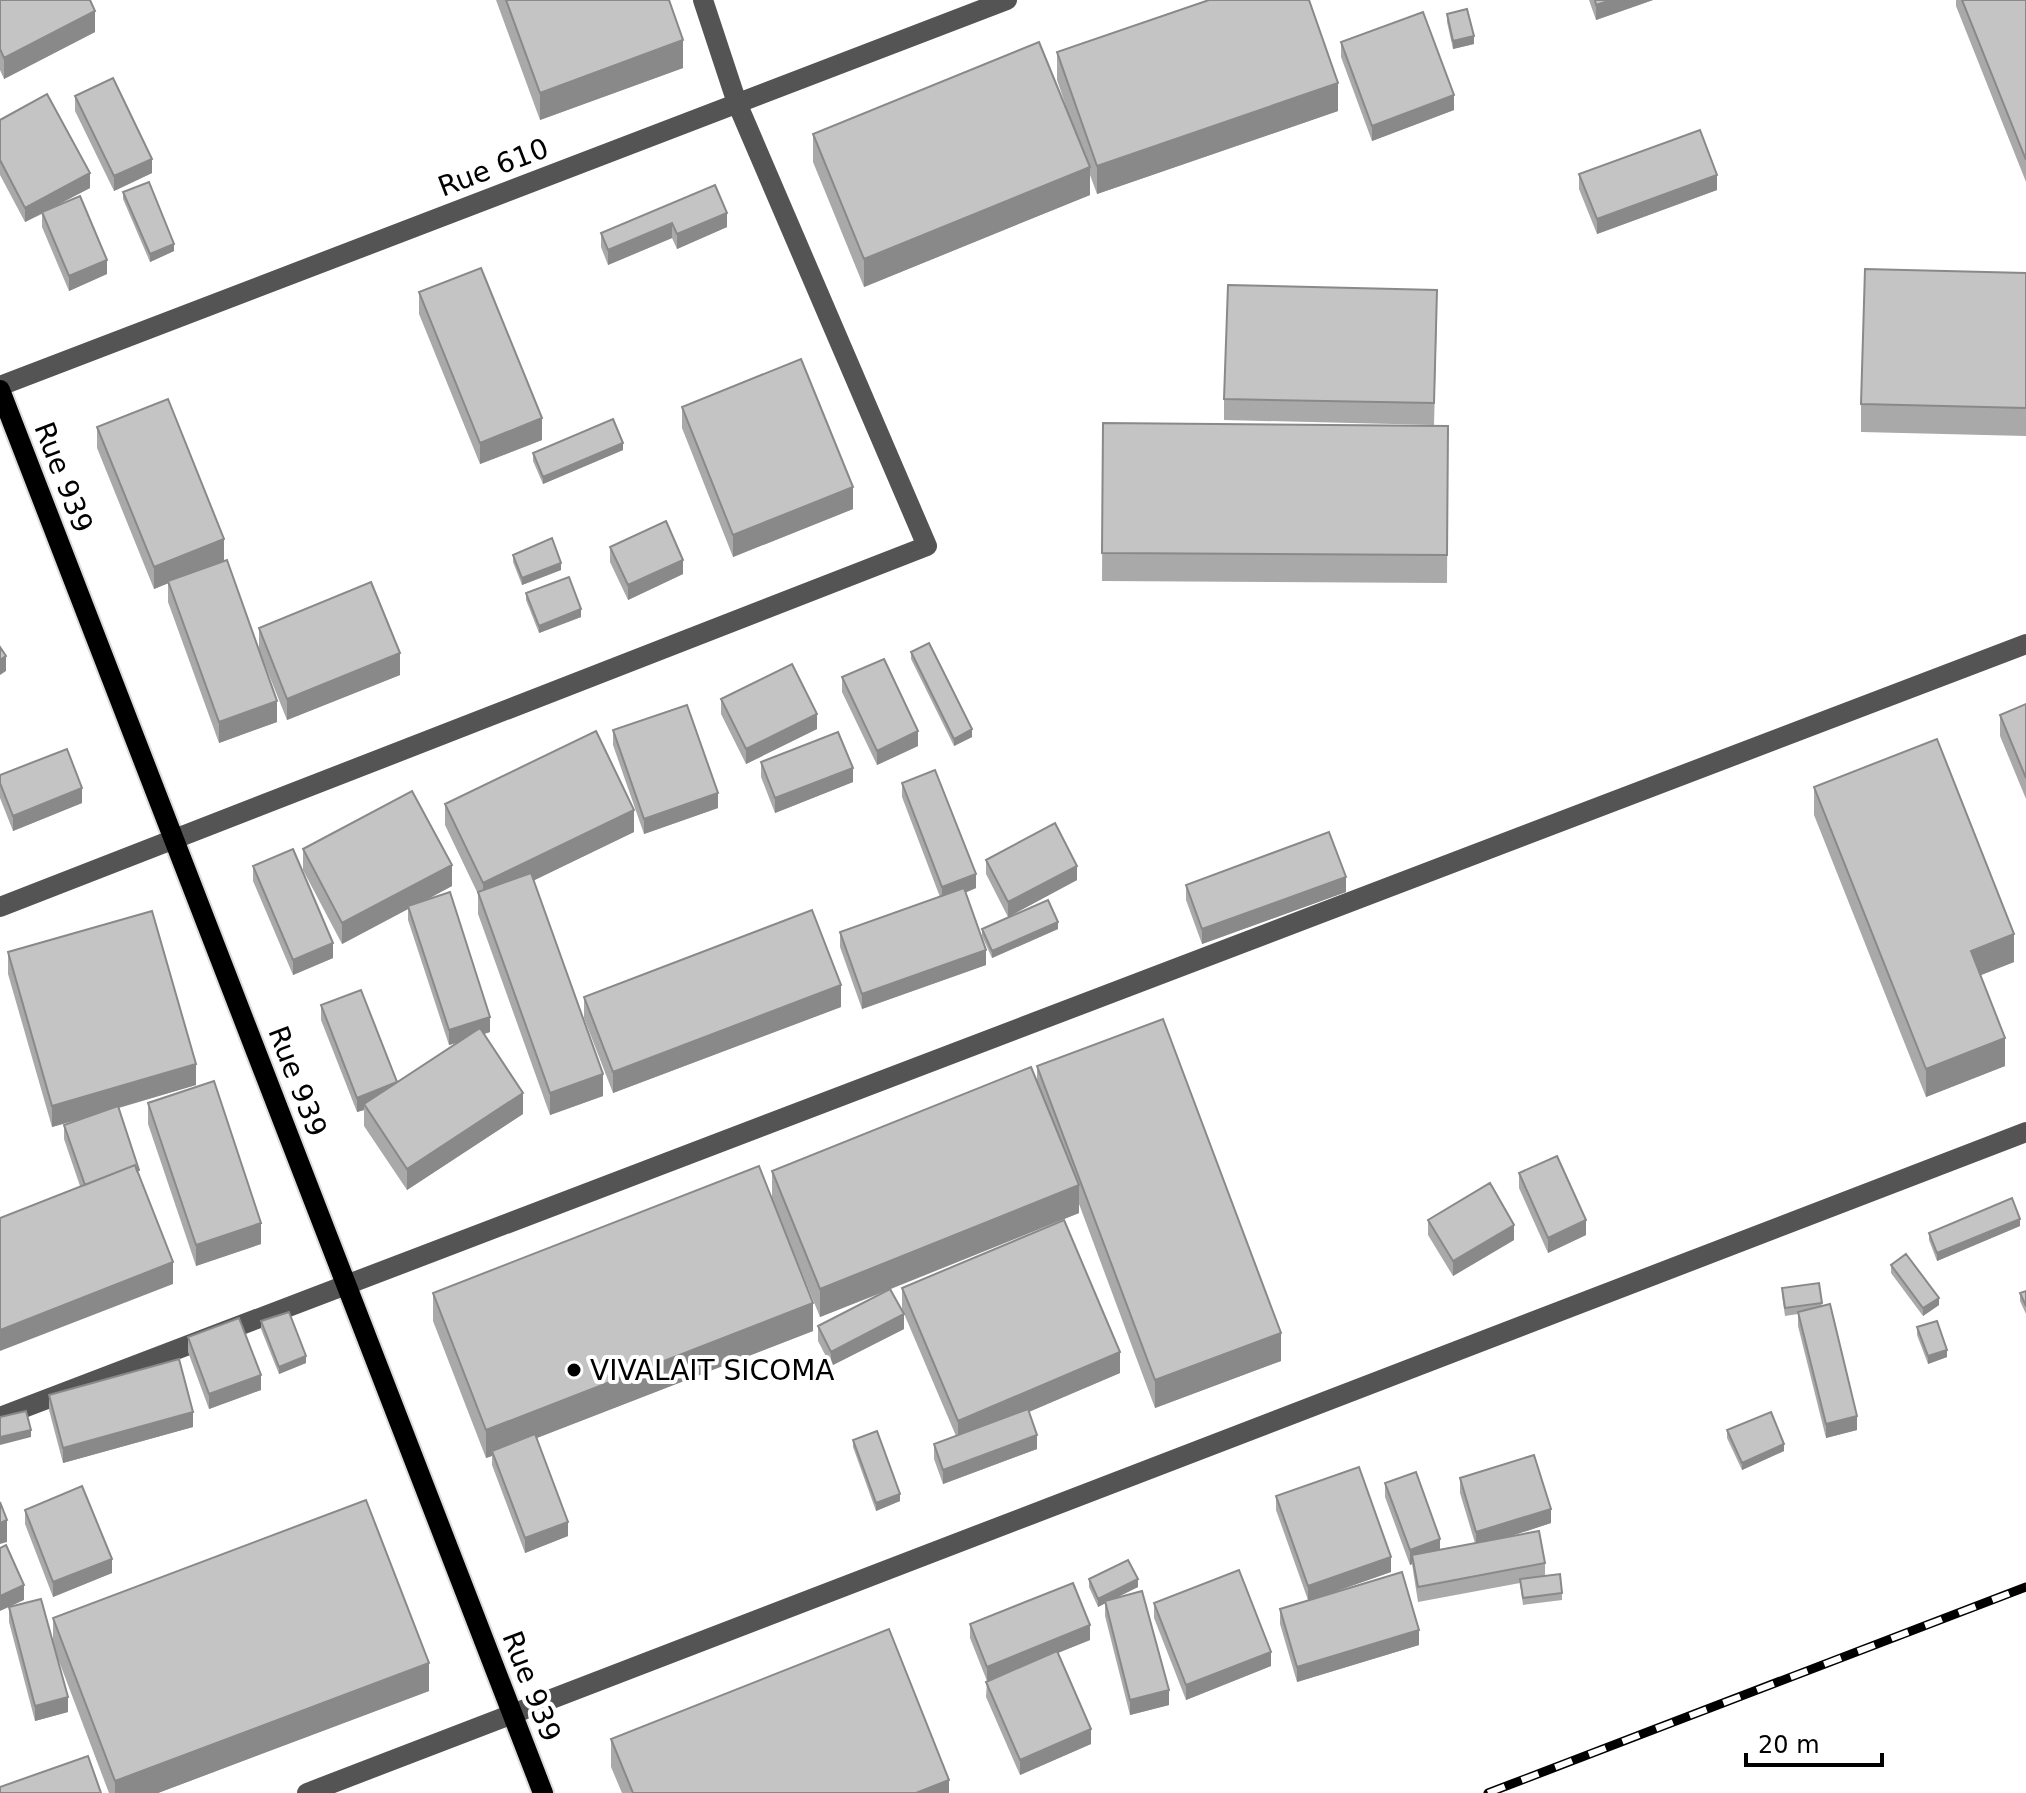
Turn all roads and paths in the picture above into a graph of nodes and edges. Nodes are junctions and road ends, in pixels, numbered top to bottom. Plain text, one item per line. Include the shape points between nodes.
1 (703, 0) edge
2 (1007, 0) edge
3 (737, 103) junction
4 (0, 388) edge
5 (2026, 644) edge
6 (175, 839) junction
7 (0, 907) edge
8 (2026, 1132) edge
9 (347, 1285) junction
10 (0, 1417) edge
11 (513, 1714) junction
12 (307, 1793) edge
13 (543, 1793) edge

1 - 3 street
2 - 3 street, Rue 610
3 - 4 street, Rue 610
3 - 6 street via 927,546
4 - 6 main road, Rue 939
5 - 9 street
6 - 7 street
6 - 9 main road, Rue 939
8 - 11 street
9 - 10 street
9 - 11 main road, Rue 939
11 - 12 street
11 - 13 main road, Rue 939

